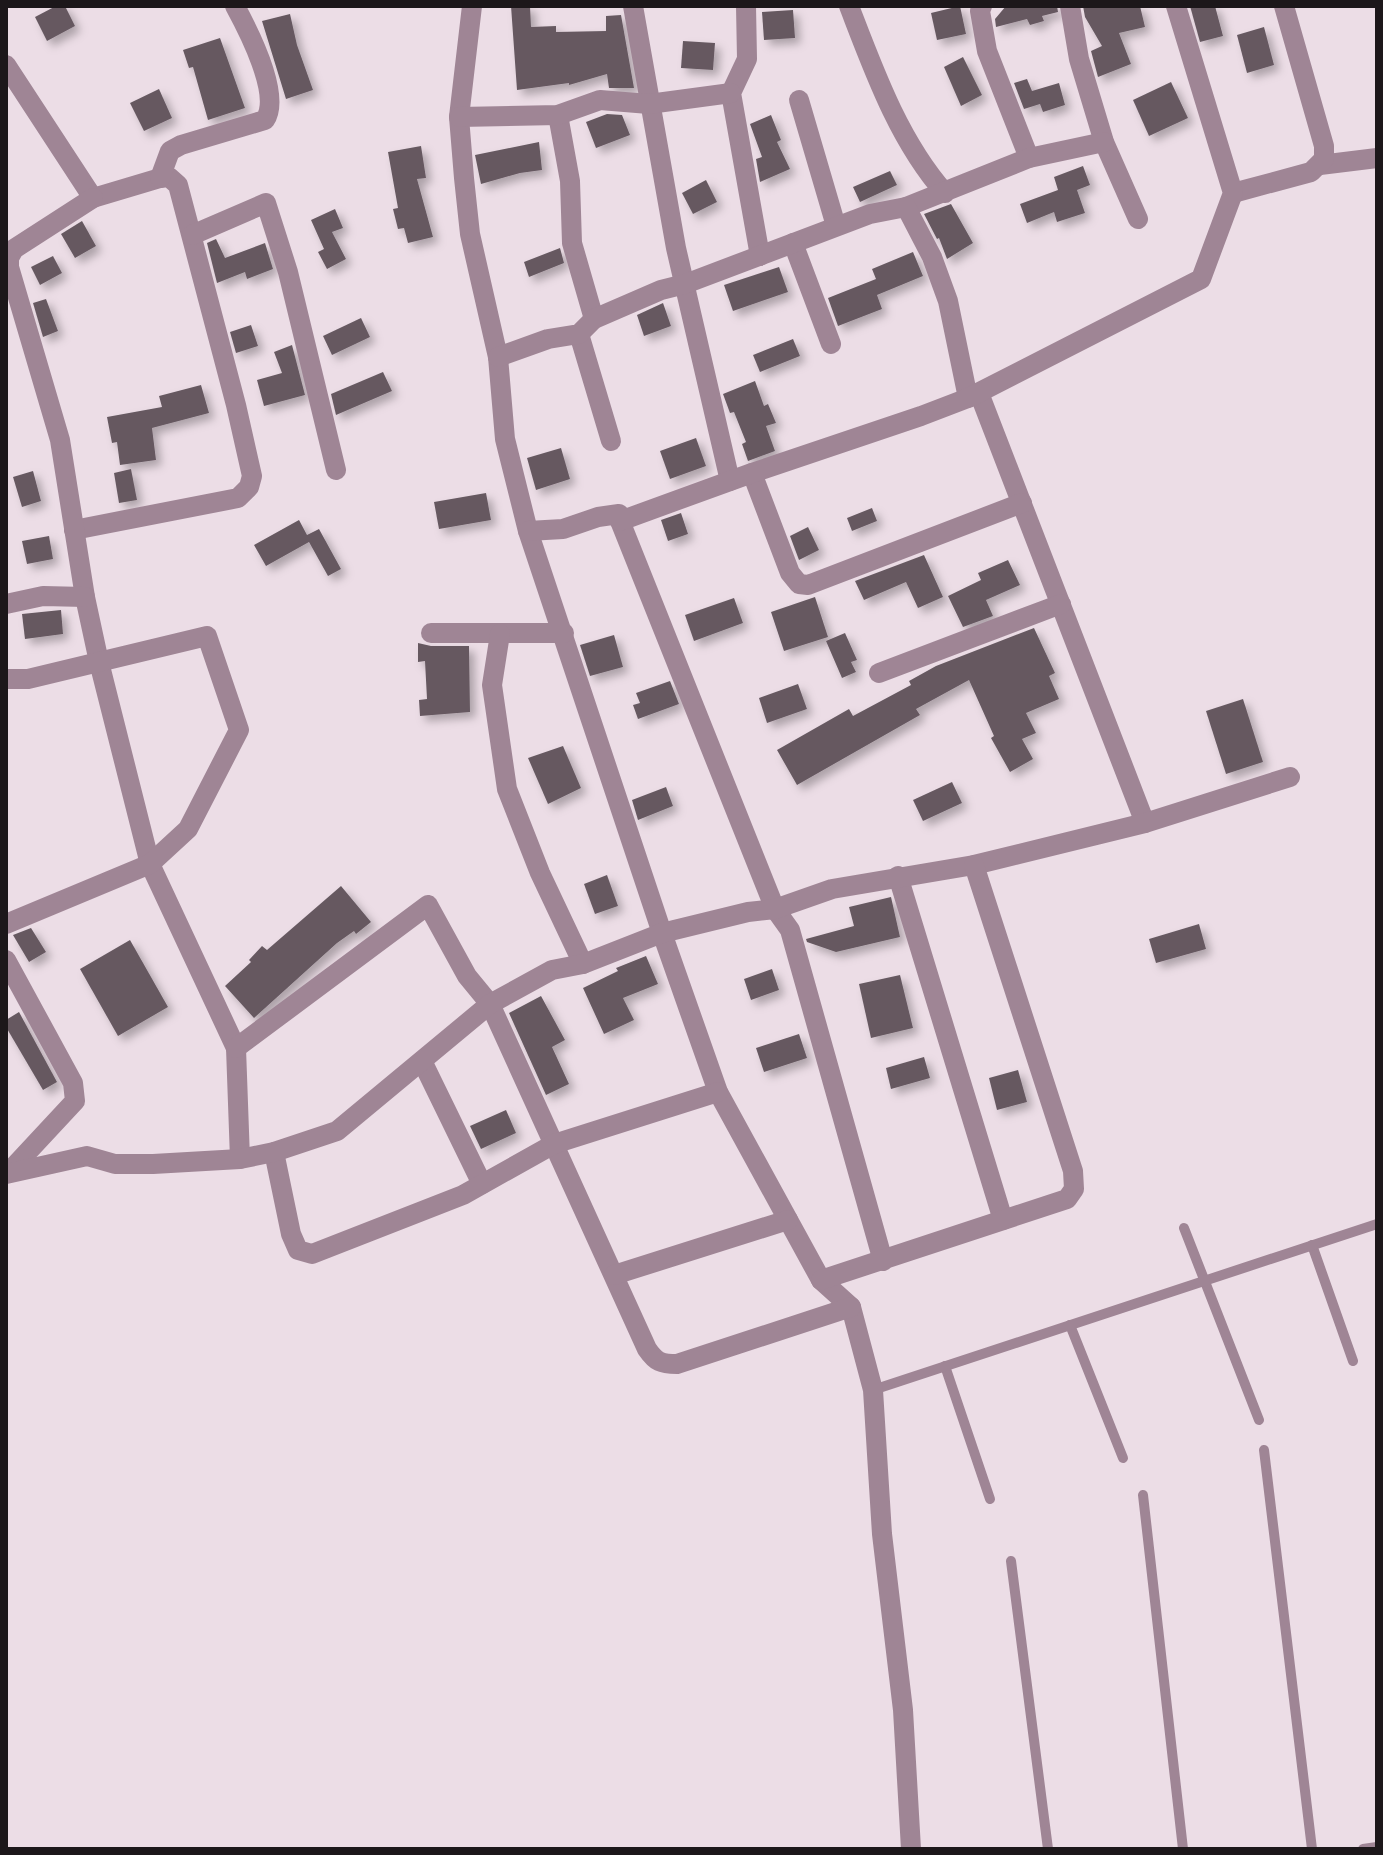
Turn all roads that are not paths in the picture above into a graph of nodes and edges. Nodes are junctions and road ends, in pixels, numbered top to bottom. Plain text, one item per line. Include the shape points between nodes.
1 (235, 6) edge
2 (472, 6) edge
3 (633, 6) edge
4 (746, 6) edge
5 (849, 6) edge
6 (982, 6) edge
7 (1070, 6) edge
8 (1176, 6) edge
9 (1284, 6) edge
10 (6, 65) edge
11 (731, 93) junction
12 (799, 100) dead end
13 (649, 104) junction
14 (558, 115) junction
15 (459, 117) junction
16 (1104, 142) junction
17 (1029, 158) junction
18 (1377, 158) edge
19 (1320, 165) junction
20 (160, 178) junction
21 (945, 193) junction
22 (1233, 193) junction
23 (93, 198) junction
24 (906, 207) junction
25 (1138, 219) dead end
26 (836, 226) junction
27 (192, 235) junction
28 (793, 243) junction
29 (760, 256) junction
30 (685, 284) junction
31 (594, 319) junction
32 (579, 334) junction
33 (831, 344) dead end
34 (498, 357) junction
35 (974, 395) junction
36 (611, 441) dead end
37 (336, 470) dead end
38 (752, 473) junction
39 (730, 481) junction
40 (1022, 503) junction
41 (620, 521) junction
42 (74, 530) junction
43 (528, 531) junction
44 (85, 597) junction
45 (6, 604) edge
46 (1061, 604) junction
47 (431, 633) dead end
48 (564, 633) junction
49 (500, 634) junction
50 (99, 662) junction
51 (879, 673) dead end
52 (6, 679) edge
53 (1290, 777) dead end
54 (1145, 823) junction
55 (150, 864) junction
56 (974, 865) junction
57 (898, 876) junction
58 (775, 909) junction
59 (6, 924) edge
60 (662, 933) junction
61 (6, 960) edge
62 (583, 964) junction
63 (490, 1004) junction
64 (236, 1048) junction
65 (422, 1061) junction
66 (718, 1092) junction
67 (554, 1144) junction
68 (274, 1152) junction
69 (240, 1159) junction
70 (7, 1173) edge
71 (482, 1184) junction
72 (788, 1220) junction
73 (1003, 1220) junction
74 (1377, 1224) edge
75 (1184, 1228) dead end
76 (1312, 1245) junction
77 (883, 1261) junction
78 (614, 1275) junction
79 (821, 1280) junction
80 (1203, 1281) junction
81 (851, 1307) junction
82 (1070, 1325) junction
83 (1353, 1361) dead end
84 (945, 1366) junction
85 (873, 1390) junction
86 (1259, 1420) dead end
87 (1264, 1450) dead end
88 (1123, 1458) dead end
89 (1143, 1495) dead end
90 (990, 1499) dead end
91 (1011, 1561) dead end
92 (1377, 1847) edge
93 (911, 1849) edge
94 (1048, 1849) edge
95 (1183, 1849) edge
96 (1312, 1849) edge
97 (1363, 1849) edge

1 - 20 street via 259,56 270,113 265,120 170,151
2 - 15 street
3 - 13 street
4 - 11 street via 747,59
5 - 21 street via 887,101 926,171
6 - 17 street via 987,51
7 - 16 street via 1079,59
8 - 22 street
9 - 19 street via 1324,146
10 - 23 street
11 - 13 street
11 - 29 street
12 - 26 street
13 - 14 street via 600,100
13 - 30 street
14 - 15 street
14 - 31 street via 570,181 572,243
15 - 34 street via 470,234
16 - 17 street
16 - 25 street
17 - 21 street
18 - 19 street
19 - 22 street
20 - 23 street
20 - 27 street via 169,177 178,185
21 - 24 street
22 - 35 street via 1201,279
23 - 42 street via 14,249 9,258 60,440
24 - 26 street
24 - 35 street via 948,301
26 - 28 street
27 - 37 street via 266,203
27 - 42 street via 236,405 252,476 249,487 238,498
28 - 29 street
28 - 33 street
29 - 30 street
30 - 31 street
30 - 39 street
31 - 32 street
32 - 34 street
32 - 36 street
34 - 43 street via 505,439
35 - 38 street
35 - 40 street
38 - 39 street
38 - 40 street via 790,573 799,584 808,585
39 - 41 street
40 - 46 street
41 - 43 street via 619,514 563,529
41 - 58 street
42 - 44 street
43 - 48 street
44 - 45 street via 43,596
44 - 50 street
46 - 51 street
46 - 54 street
47 - 49 street
48 - 49 street
48 - 60 street
49 - 62 street via 492,685 507,789
50 - 52 street
50 - 55 street
50 - 55 street via 207,636 239,730 188,829
53 - 54 street
54 - 56 street
55 - 59 street
55 - 64 street
56 - 57 street
56 - 73 street via 1073,1171 1074,1189 1067,1199
57 - 58 street via 832,889
57 - 73 street
58 - 60 street
58 - 77 street via 794,940
60 - 62 street
60 - 66 street
61 - 70 street via 73,1083 75,1101
62 - 63 street via 552,970
63 - 64 street via 467,976 428,905
63 - 65 street
63 - 67 street
64 - 69 street
65 - 68 street via 337,1131
65 - 71 street
66 - 67 street
66 - 72 street
67 - 71 street
67 - 78 street
68 - 69 street
68 - 71 street via 291,1234 298,1250 312,1254
69 - 70 street via 115,1164 87,1156
72 - 78 street
72 - 79 street
73 - 77 street
74 - 76 lane
75 - 80 lane
76 - 80 lane
76 - 83 lane
77 - 79 street
78 - 81 street via 647,1349 662,1364 677,1364
79 - 81 street
80 - 82 lane
80 - 86 lane
81 - 85 street
82 - 84 lane
82 - 88 lane
84 - 85 lane
84 - 90 lane
85 - 93 street
87 - 96 lane
89 - 95 lane
91 - 94 lane
92 - 97 lane

